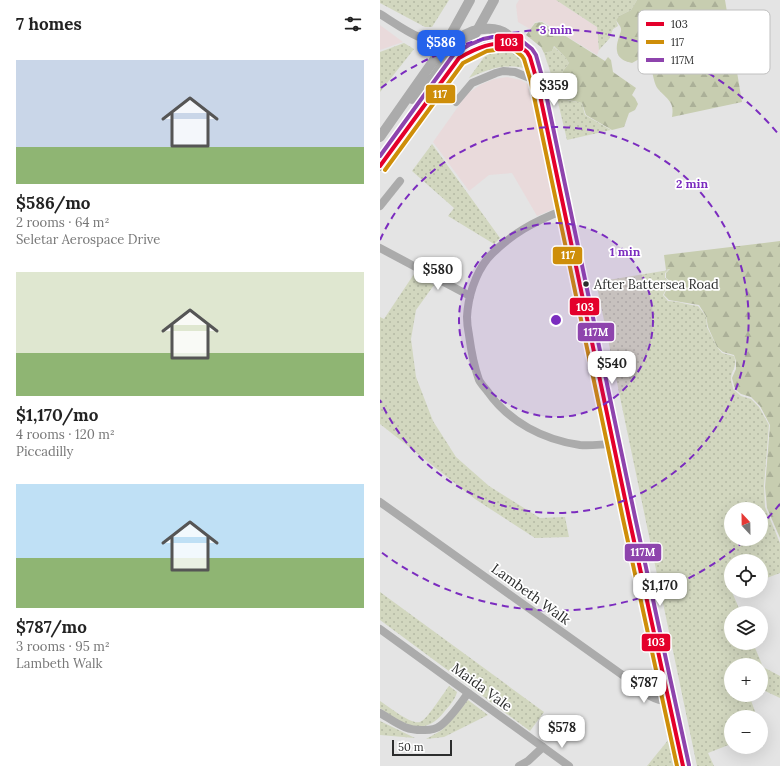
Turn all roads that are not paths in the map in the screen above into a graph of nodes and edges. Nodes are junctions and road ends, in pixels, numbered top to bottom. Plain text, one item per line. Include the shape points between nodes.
1 (470, 0) edge
2 (494, 0) edge
3 (380, 14) edge
4 (477, 31) junction
5 (448, 40) junction
6 (514, 42) junction
7 (459, 58) junction
8 (537, 81) junction
9 (456, 102) dead end
10 (400, 109) junction
11 (380, 137) edge
12 (380, 166) edge
13 (400, 181) dead end
14 (380, 206) edge
15 (564, 210) junction
16 (380, 248) edge
17 (470, 296) junction
18 (614, 444) junction
19 (380, 502) edge
20 (380, 629) edge
21 (468, 693) junction
22 (669, 700) junction
23 (380, 713) edge
24 (543, 747) junction
25 (519, 766) edge
26 (569, 766) edge
27 (683, 766) edge

1 - 5 street
2 - 4 street
3 - 5 street via 420,38 439,42
4 - 6 street via 495,29 508,35
4 - 7 street
4 - 10 street via 460,38 434,77
5 - 10 street
6 - 7 street via 485,45
6 - 8 street via 530,57
7 - 12 street
8 - 9 street via 515,72 503,71 472,83
8 - 15 street
10 - 11 street
13 - 14 street
15 - 17 street via 538,220 512,236 488,259 476,277
15 - 18 street
16 - 17 street
17 - 18 street via 467,318 472,352 480,381 496,402 518,422 539,434 581,445
18 - 22 street
19 - 22 street, Lambeth Walk via 653,699
20 - 21 street, Maida Vale
21 - 23 street via 452,714 435,729 414,731
21 - 24 street, Maida Vale
22 - 27 street
24 - 25 street
24 - 26 street, Maida Vale

